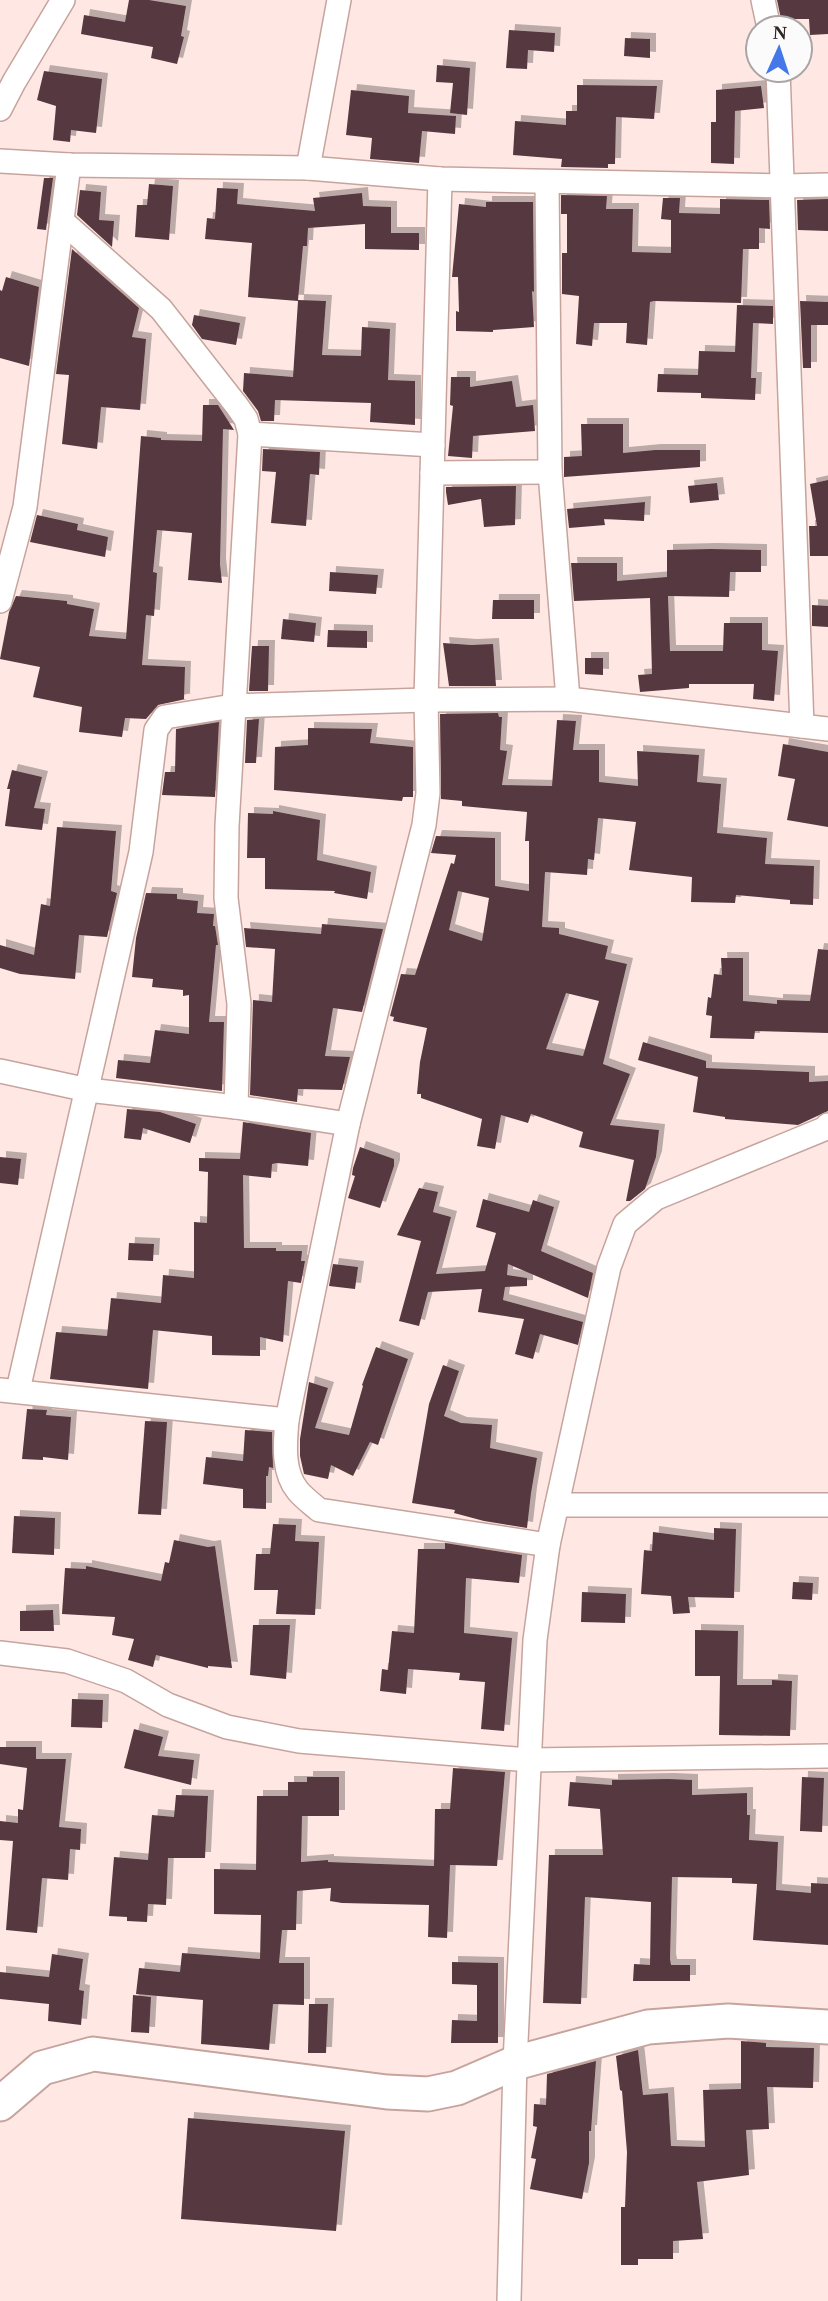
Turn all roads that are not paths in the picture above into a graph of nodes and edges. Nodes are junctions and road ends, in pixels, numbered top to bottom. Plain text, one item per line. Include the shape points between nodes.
1 (63, 0) edge
2 (339, 0) edge
3 (779, 84) edge
4 (0, 109) edge
5 (0, 161) edge
6 (69, 165) junction
7 (307, 168) junction
8 (440, 179) junction
9 (547, 182) junction
10 (828, 185) edge
11 (783, 186) junction
12 (62, 221) junction
13 (250, 434) junction
14 (433, 445) junction
15 (550, 472) junction
16 (432, 473) junction
17 (0, 601) edge
18 (568, 699) junction
19 (426, 700) junction
20 (233, 706) junction
21 (802, 726) junction
22 (828, 729) edge
23 (0, 1071) edge
24 (88, 1090) junction
25 (236, 1107) junction
26 (348, 1124) junction
27 (828, 1125) edge
28 (9, 1390) edge
29 (287, 1420) junction
30 (557, 1505) junction
31 (828, 1505) edge
32 (548, 1545) junction
33 (0, 1653) edge
34 (828, 1756) edge
35 (529, 1760) junction
36 (828, 2027) edge
37 (515, 2063) junction
38 (0, 2104) edge
39 (509, 2301) edge

1 - 4 street
2 - 7 street
3 - 11 street
5 - 6 street
6 - 7 street
6 - 12 street
7 - 8 street
8 - 9 street
8 - 14 street
9 - 11 street
9 - 15 street
10 - 11 street
11 - 21 street
12 - 13 street via 161,309 237,406
12 - 17 street via 25,507
13 - 14 street
13 - 20 street
14 - 16 street
15 - 16 street
15 - 18 street
16 - 19 street
18 - 19 street
18 - 21 street
19 - 20 street
19 - 26 street via 424,825
20 - 24 street via 165,717 156,730 141,852
20 - 25 street via 226,898 239,1004
21 - 22 street
23 - 24 street
24 - 25 street
24 - 28 street
25 - 26 street
26 - 29 street
27 - 30 street via 656,1198 625,1224 609,1267
28 - 29 street
29 - 32 street via 288,1473 297,1490 319,1510
30 - 31 street
30 - 32 street
32 - 35 street via 535,1640
33 - 35 street via 67,1661 239,1730 299,1741
34 - 35 street
35 - 37 street
36 - 37 street via 728,2021 648,2027
37 - 38 street via 457,2088 428,2094 93,2054 42,2068
37 - 39 street

